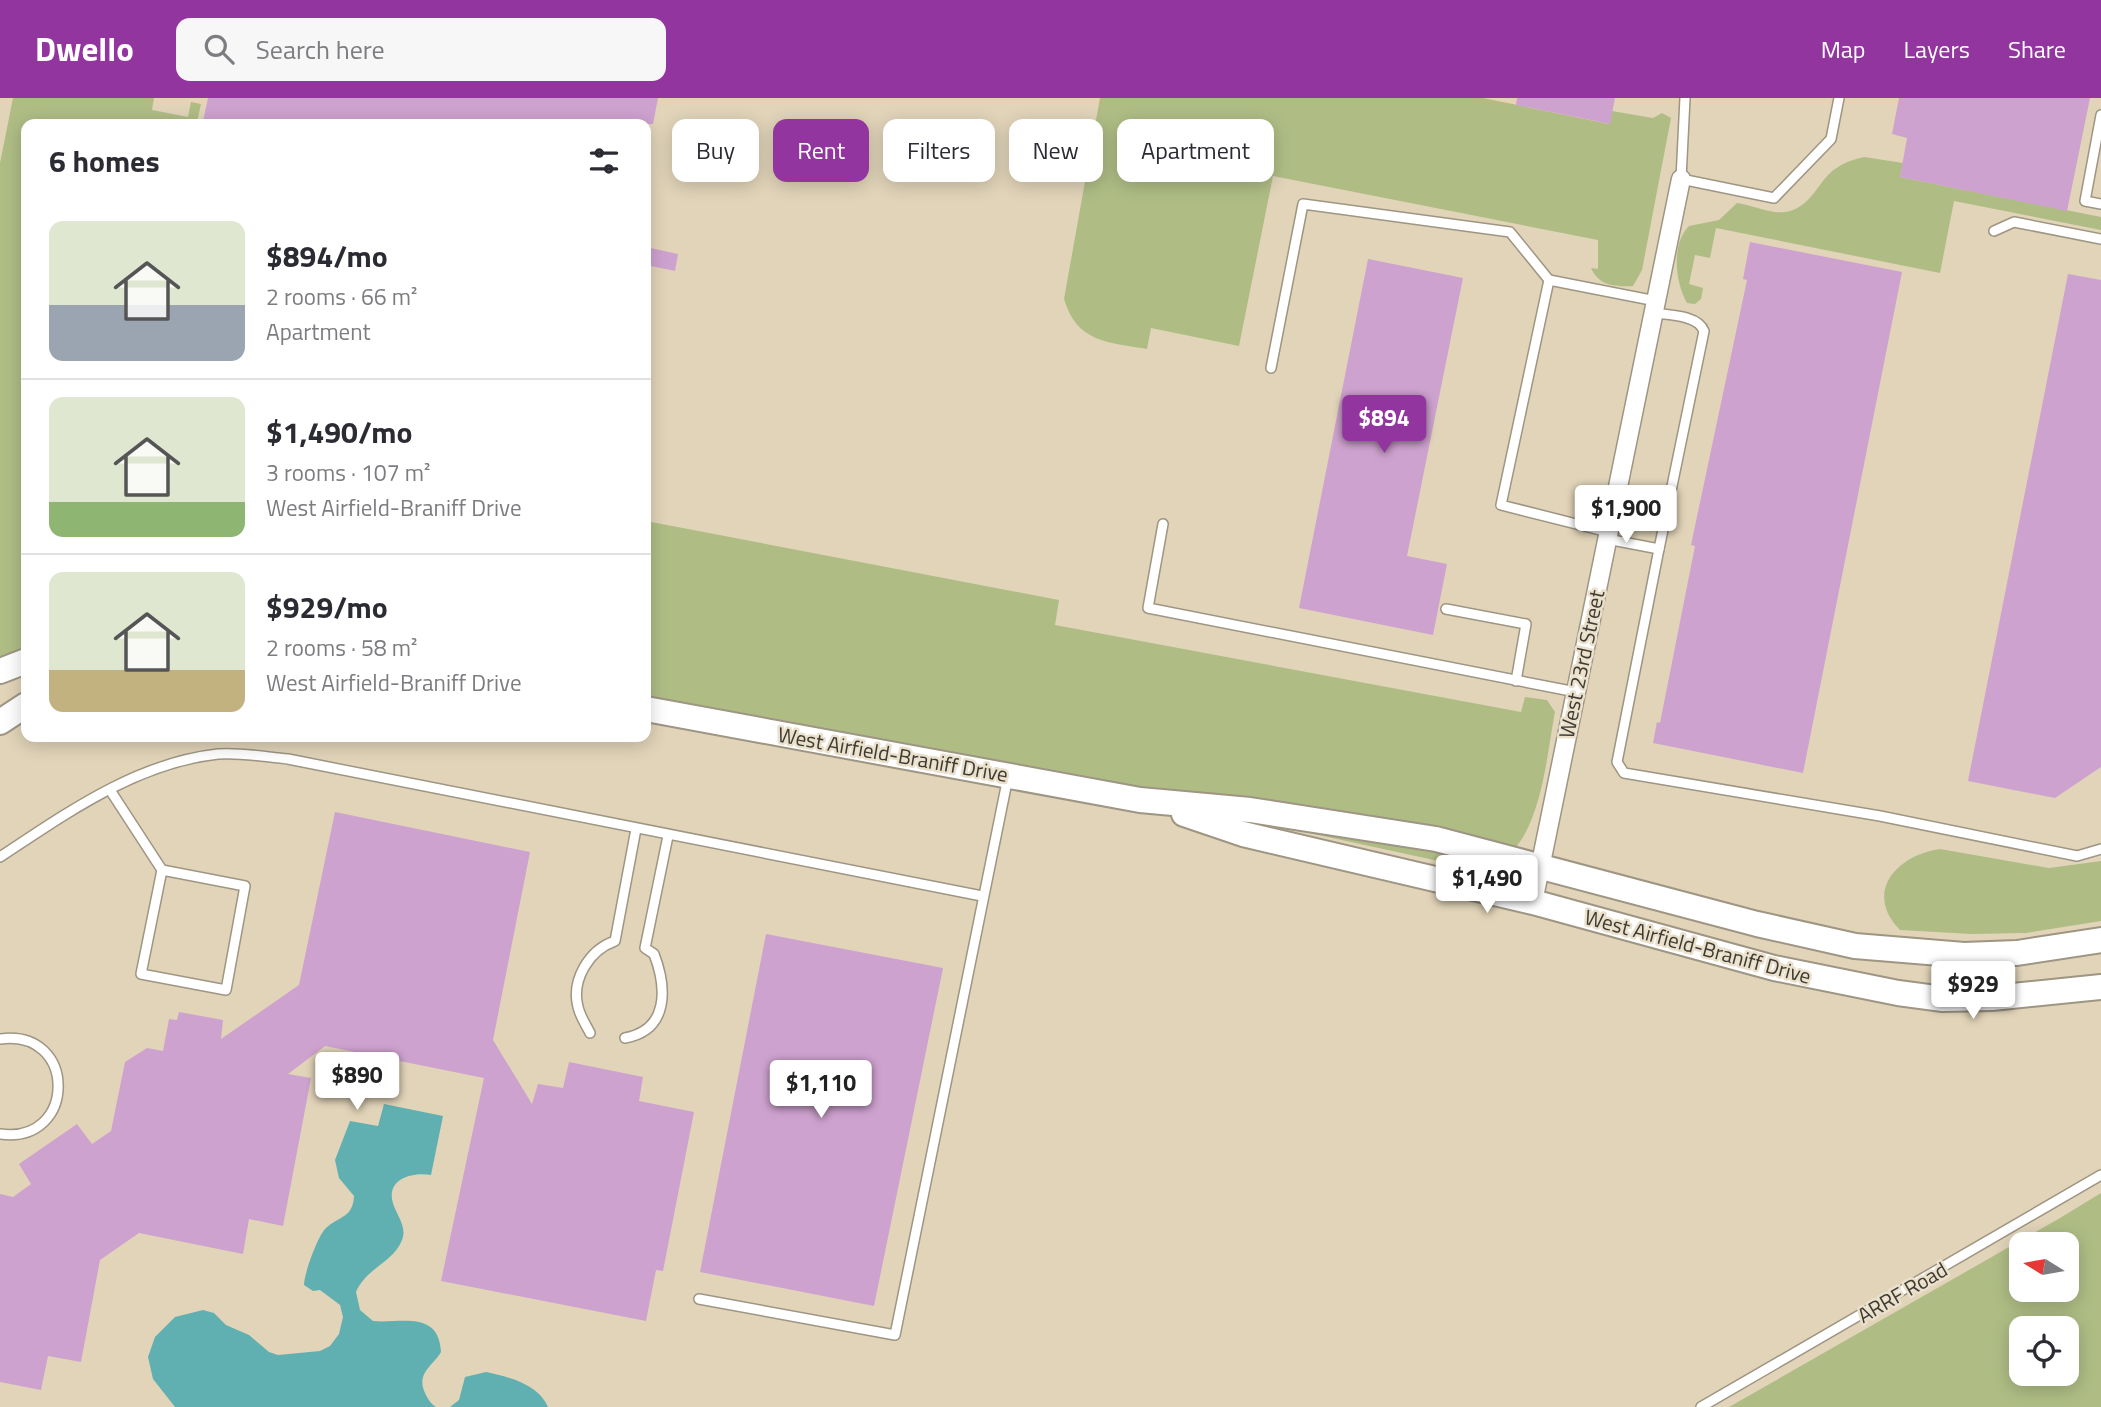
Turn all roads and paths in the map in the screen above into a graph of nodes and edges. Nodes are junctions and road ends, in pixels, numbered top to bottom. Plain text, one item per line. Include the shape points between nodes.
1 (1685, 98) edge
2 (1839, 98) edge
3 (2101, 115) edge
4 (1681, 179) junction
5 (2101, 204) edge
6 (1994, 231) dead end
7 (2101, 239) edge
8 (1549, 280) junction
9 (1655, 307) junction
10 (1271, 368) dead end
11 (1163, 524) dead end
12 (1608, 536) junction
13 (1659, 549) junction
14 (1446, 609) dead end
15 (21, 663) edge
16 (0, 671) edge
17 (1516, 681) junction
18 (1576, 692) junction
19 (21, 708) edge
20 (651, 710) edge
21 (0, 722) edge
22 (1008, 775) junction
23 (110, 790) junction
24 (1140, 800) junction
25 (636, 829) junction
26 (668, 836) junction
27 (2101, 849) edge
28 (0, 857) edge
29 (1540, 866) junction
30 (162, 870) junction
31 (982, 896) junction
32 (1532, 902) junction
33 (2101, 940) edge
34 (2101, 987) edge
35 (590, 1033) dead end
36 (625, 1038) dead end
37 (0, 1039) edge
38 (0, 1134) edge
39 (2101, 1175) edge
40 (699, 1299) dead end
41 (1701, 1407) edge

1 - 4 lane
2 - 4 lane via 1831,139 1774,198
3 - 5 lane via 2085,201
4 - 9 street, West 23rd Street
6 - 7 lane via 2014,222
8 - 9 lane
8 - 10 lane via 1510,232 1303,204
8 - 12 lane via 1500,505
9 - 12 street, West 23rd Street
9 - 13 lane via 1695,320 1704,331
11 - 17 lane via 1148,608
12 - 13 lane
12 - 18 street, West 23rd Street
13 - 27 lane via 1617,762 1620,770 2077,856
14 - 17 lane via 1526,624
15 - 16 street
17 - 18 lane
18 - 29 street, West 23rd Street
19 - 21 street
20 - 22 street, West Airfield-Braniff Drive
22 - 24 street, West Airfield-Braniff Drive
22 - 31 lane
23 - 25 lane via 149,769 219,754 288,758
23 - 28 lane
23 - 30 lane
24 - 29 street, West Airfield-Braniff Drive via 1250,810 1436,839
24 - 32 street, West Airfield-Braniff Drive via 1243,834
25 - 26 lane
25 - 35 lane via 614,941 599,946 579,974 577,1006
26 - 31 lane
26 - 36 lane via 645,948 654,954 664,995 655,1023 640,1036
29 - 32 street, West 23rd Street
29 - 33 street, West Airfield-Braniff Drive via 1855,946 1964,955 2017,953
30 - 30 lane via 141,974 226,990 245,886
31 - 40 lane via 895,1335
32 - 34 street, West Airfield-Braniff Drive via 1774,968 1898,993 1943,999 1992,998
37 - 38 lane via 22,1039 43,1050 56,1069 59,1091 52,1112 36,1128
39 - 41 lane, ARRF Road

